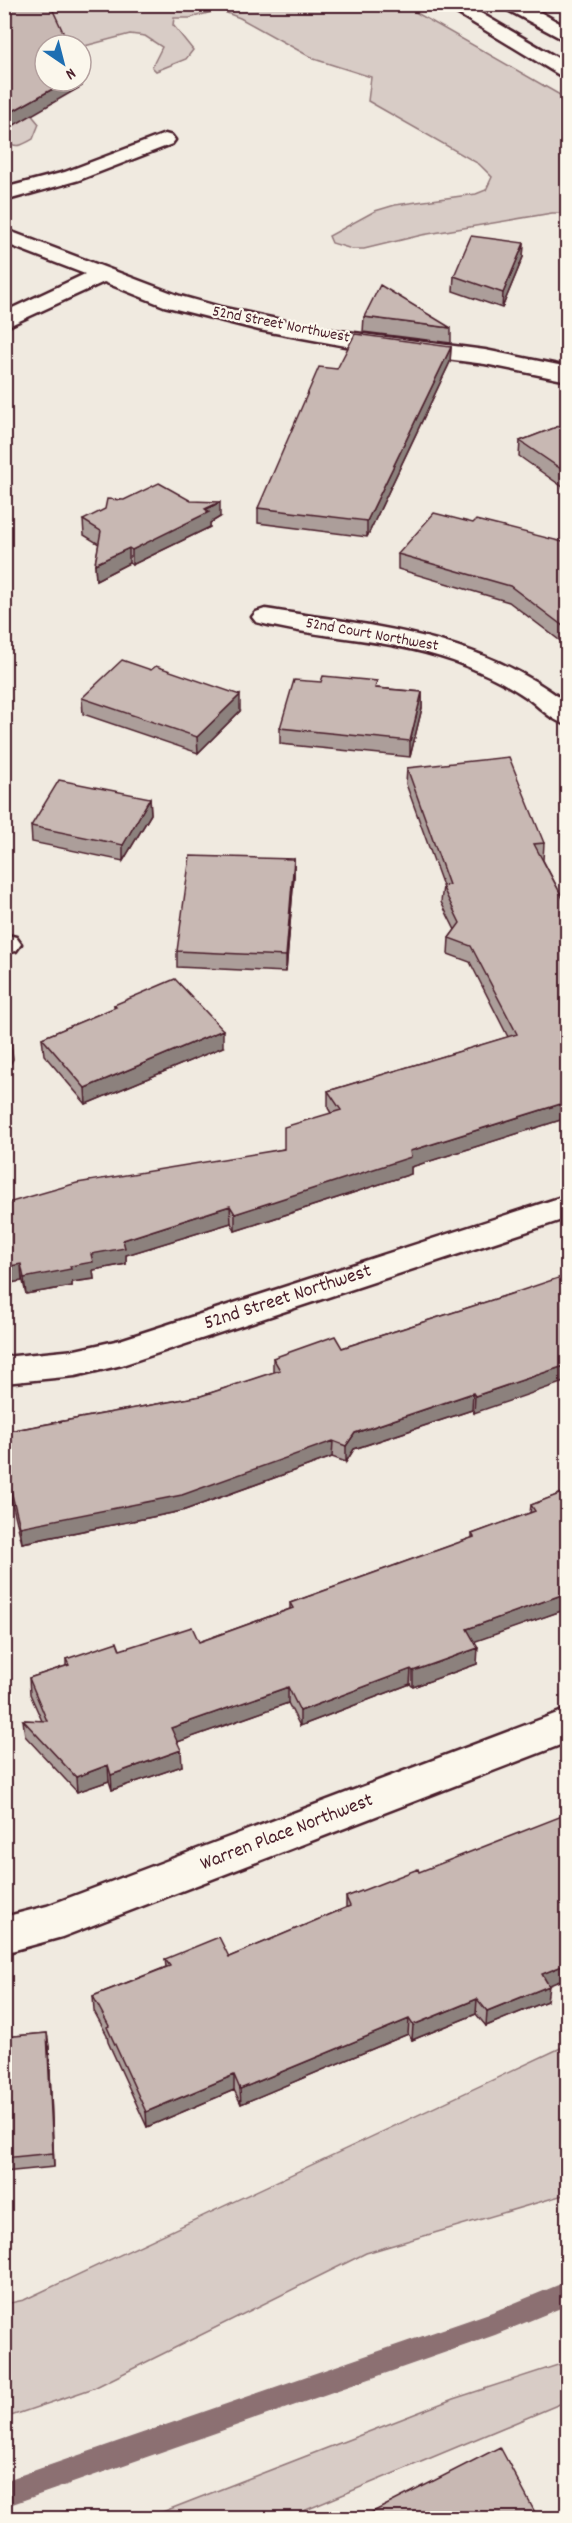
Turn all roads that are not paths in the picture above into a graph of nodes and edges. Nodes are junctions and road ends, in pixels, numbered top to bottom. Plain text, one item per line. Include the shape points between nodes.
1 (451, 4) edge
2 (511, 4) edge
3 (567, 36) edge
4 (567, 72) edge
5 (165, 140) dead end
6 (4, 195) edge
7 (4, 235) edge
8 (103, 274) junction
9 (4, 321) edge
10 (567, 374) edge
11 (265, 617) dead end
12 (567, 717) edge
13 (567, 1206) edge
14 (4, 1370) edge
15 (567, 1725) edge
16 (4, 1935) edge

1 - 4 street
2 - 3 street
5 - 6 street via 72,176
7 - 8 street, 52nd Street Northwest
8 - 9 street
8 - 10 street, 52nd Street Northwest via 172,301 270,325 495,357
11 - 12 street, 52nd Court Northwest via 452,650 507,674
13 - 14 street, 52nd Street Northwest via 122,1352 59,1365
15 - 16 street, Warren Place Northwest via 48,1924

